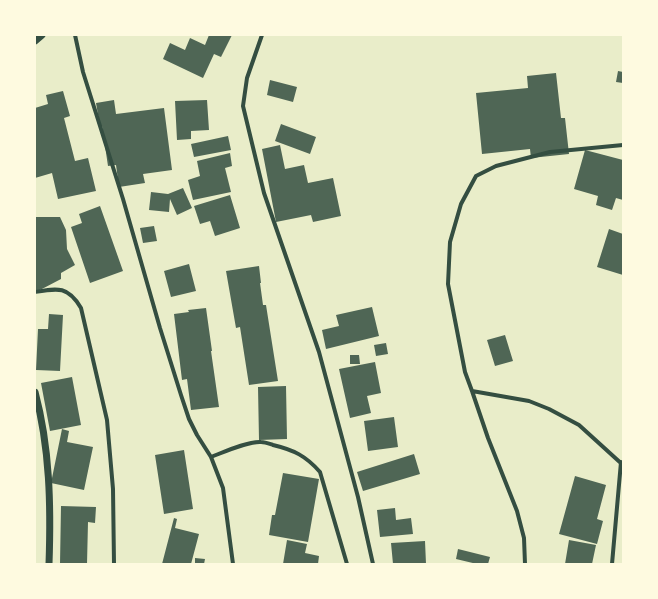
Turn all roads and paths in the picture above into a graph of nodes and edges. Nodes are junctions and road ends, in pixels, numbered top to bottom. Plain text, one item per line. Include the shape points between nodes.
1 (42, 35) edge
2 (75, 35) edge
3 (262, 35) edge
4 (35, 41) edge
5 (623, 145) edge
6 (35, 292) edge
7 (472, 390) junction
8 (35, 392) edge
9 (211, 457) junction
10 (622, 463) edge
11 (49, 564) edge
12 (114, 564) edge
13 (233, 564) edge
14 (347, 564) edge
15 (373, 564) edge
16 (525, 564) edge
17 (612, 564) edge

1 - 4 street
2 - 9 street via 83,72 181,395 195,430
3 - 15 street via 247,78 243,106 264,193 319,352 358,497
5 - 7 street via 550,152 496,166 476,176 461,204 450,242 448,284 465,372
6 - 12 street via 65,291 75,298 81,308 107,420 113,488
7 - 10 street via 529,402 549,410 579,425
7 - 16 street via 517,511 524,538
8 - 11 street via 43,429 49,482
9 - 13 street via 223,488
9 - 14 street via 261,442 286,448 311,462 320,472
10 - 17 street

